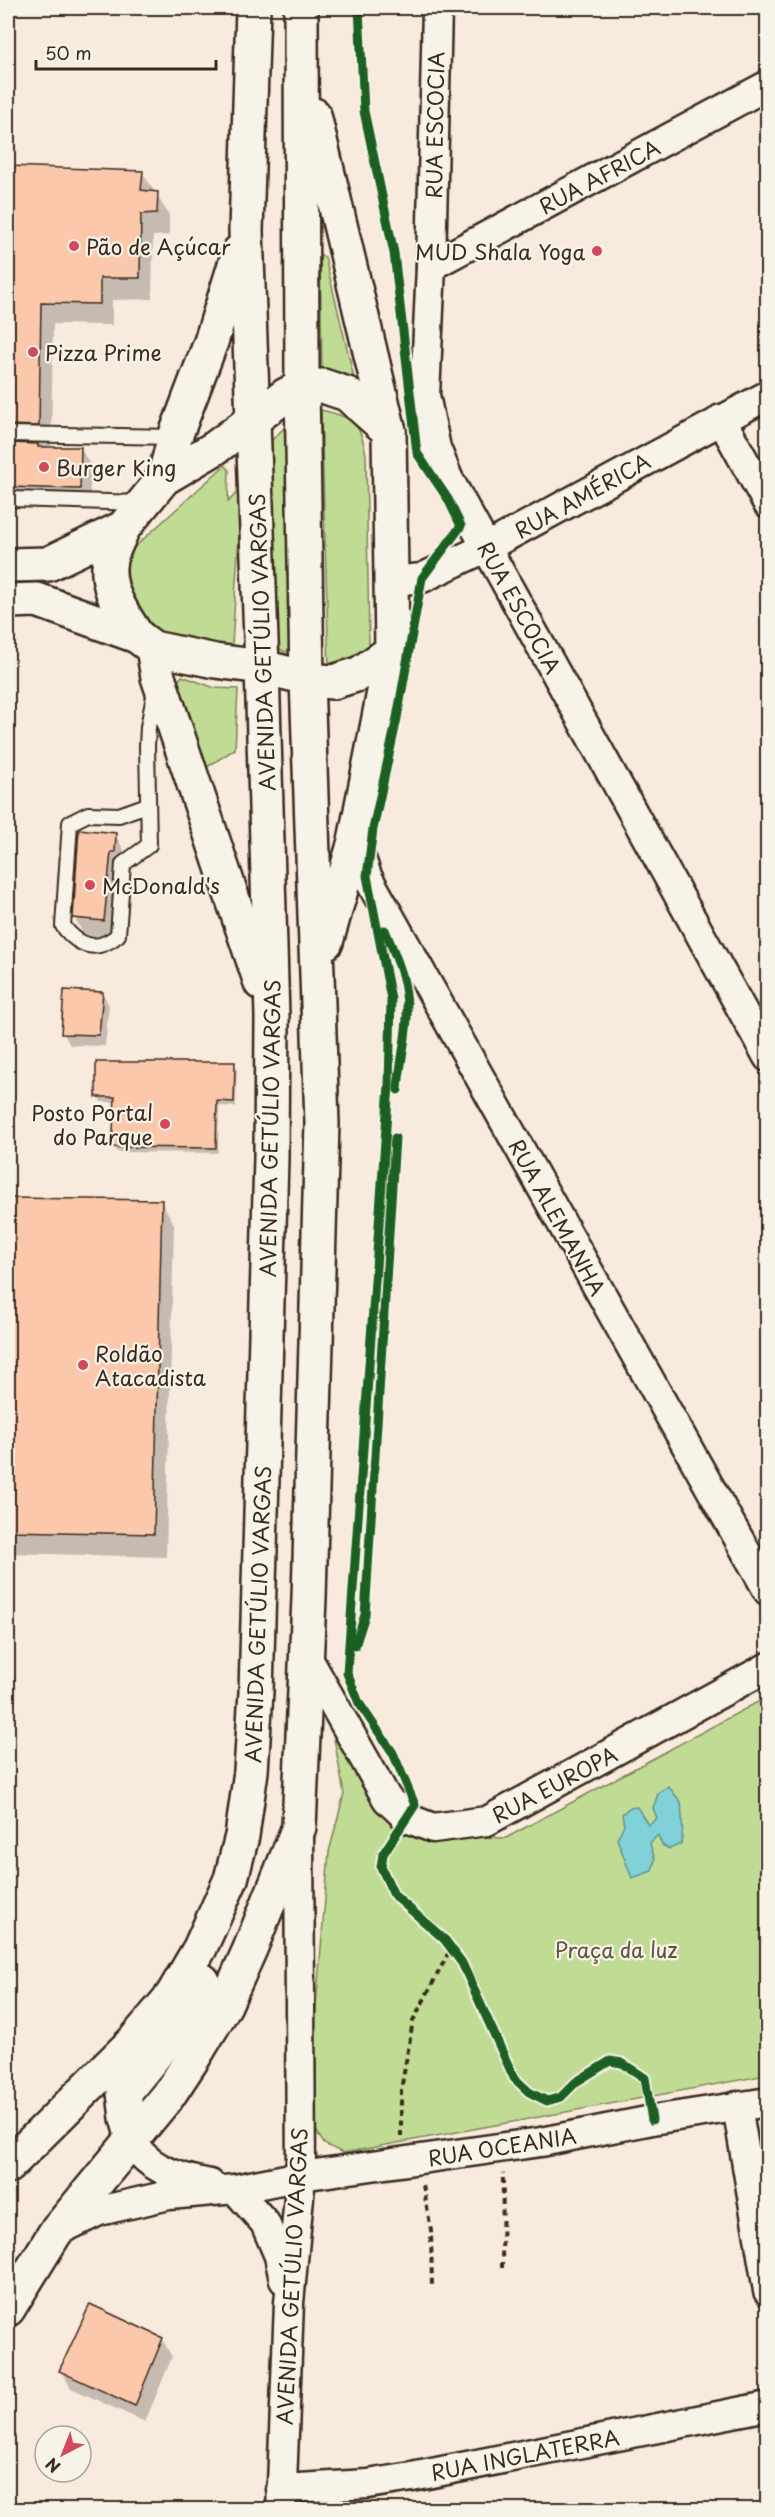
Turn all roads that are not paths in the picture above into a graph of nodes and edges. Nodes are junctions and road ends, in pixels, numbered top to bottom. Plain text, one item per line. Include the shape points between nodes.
1 (253, 8) edge
2 (301, 8) edge
3 (437, 8) edge
4 (299, 51) junction
5 (768, 85) edge
6 (246, 231) junction
7 (431, 267) junction
8 (302, 387) junction
9 (768, 395) edge
10 (721, 419) junction
11 (253, 420) junction
12 (389, 431) junction
13 (8, 434) edge
14 (175, 437) junction
15 (154, 490) junction
16 (8, 496) edge
17 (768, 504) edge
18 (123, 528) junction
19 (487, 547) junction
20 (8, 565) edge
21 (393, 582) junction
22 (8, 601) edge
23 (392, 651) junction
24 (149, 654) junction
25 (262, 667) junction
26 (307, 678) junction
27 (147, 805) junction
28 (355, 841) junction
29 (318, 978) junction
30 (272, 1017) junction
31 (768, 1057) edge
32 (768, 1591) edge
33 (306, 1655) junction
34 (768, 1667) edge
35 (299, 1827) junction
36 (231, 1879) junction
37 (768, 2102) edge
38 (737, 2106) junction
39 (133, 2139) junction
40 (8, 2166) edge
41 (301, 2176) junction
42 (235, 2189) junction
43 (55, 2232) junction
44 (768, 2291) edge
45 (289, 2303) junction
46 (8, 2309) edge
47 (768, 2406) edge
48 (281, 2499) edge

1 - 6 main road, AVENIDA GETÚLIO VARGAS
2 - 4 main road, AVENIDA GETÚLIO VARGAS
3 - 7 street, RUA ESCOCIA
4 - 8 main road, AVENIDA GETÚLIO VARGAS
4 - 12 main road
5 - 7 street, RUA AFRICA
6 - 11 main road, AVENIDA GETÚLIO VARGAS
6 - 14 main road via 211,342
7 - 19 street, RUA ESCOCIA via 425,395 430,422 448,478
8 - 11 main road
8 - 12 main road via 324,386 347,394
8 - 26 main road, AVENIDA GETÚLIO VARGAS
9 - 10 street, RUA AMÉRICA
10 - 17 street
10 - 19 street, RUA AMÉRICA
11 - 15 main road
11 - 25 main road, AVENIDA GETÚLIO VARGAS
12 - 21 main road
13 - 14 lane
14 - 15 main road
15 - 16 lane
15 - 18 main road
18 - 20 main road via 48,564
18 - 24 main road via 110,558 109,578 118,608
19 - 21 street, RUA AMÉRICA via 422,578
19 - 31 street, RUA ESCOCIA
21 - 23 main road
22 - 24 main road via 37,600
23 - 26 main road via 347,679 333,682
23 - 28 main road
24 - 25 main road
24 - 27 lane
24 - 30 main road
25 - 26 main road
25 - 30 main road, AVENIDA GETÚLIO VARGAS
26 - 29 main road, AVENIDA GETÚLIO VARGAS
27 - 27 lane via 149,844 123,864 118,935 108,944 95,947 76,941 63,926 70,823 88,814 118,815
28 - 29 main road
28 - 32 street, RUA ALEMANHA via 367,876
29 - 33 main road, AVENIDA GETÚLIO VARGAS via 322,1123
30 - 36 main road, AVENIDA GETÚLIO VARGAS via 256,1692 251,1771
33 - 34 street, RUA EUROPA via 387,1799 406,1818 433,1828 487,1821
33 - 35 main road, AVENIDA GETÚLIO VARGAS
35 - 39 main road, AVENIDA GETÚLIO VARGAS via 225,2005 168,2096
35 - 41 street, AVENIDA GETÚLIO VARGAS
36 - 39 main road via 230,1929 179,2025 124,2093
36 - 40 main road, AVENIDA GETÚLIO VARGAS via 200,1948 172,1996 134,2042
37 - 38 street, RUA OCEANIA
38 - 41 street, RUA OCEANIA via 541,2142
38 - 44 street
39 - 42 street, RUA OCEANIA via 135,2146 157,2167 182,2178
39 - 43 main road, AVENIDA GETÚLIO VARGAS
41 - 42 street, RUA OCEANIA
41 - 45 street, AVENIDA GETÚLIO VARGAS
42 - 43 street, RUA OCEANIA via 169,2195 111,2208
42 - 45 street via 265,2223 279,2256
43 - 46 main road, AVENIDA GETÚLIO VARGAS
45 - 48 street, AVENIDA GETÚLIO VARGAS
47 - 48 street, RUA INGLATERRA

